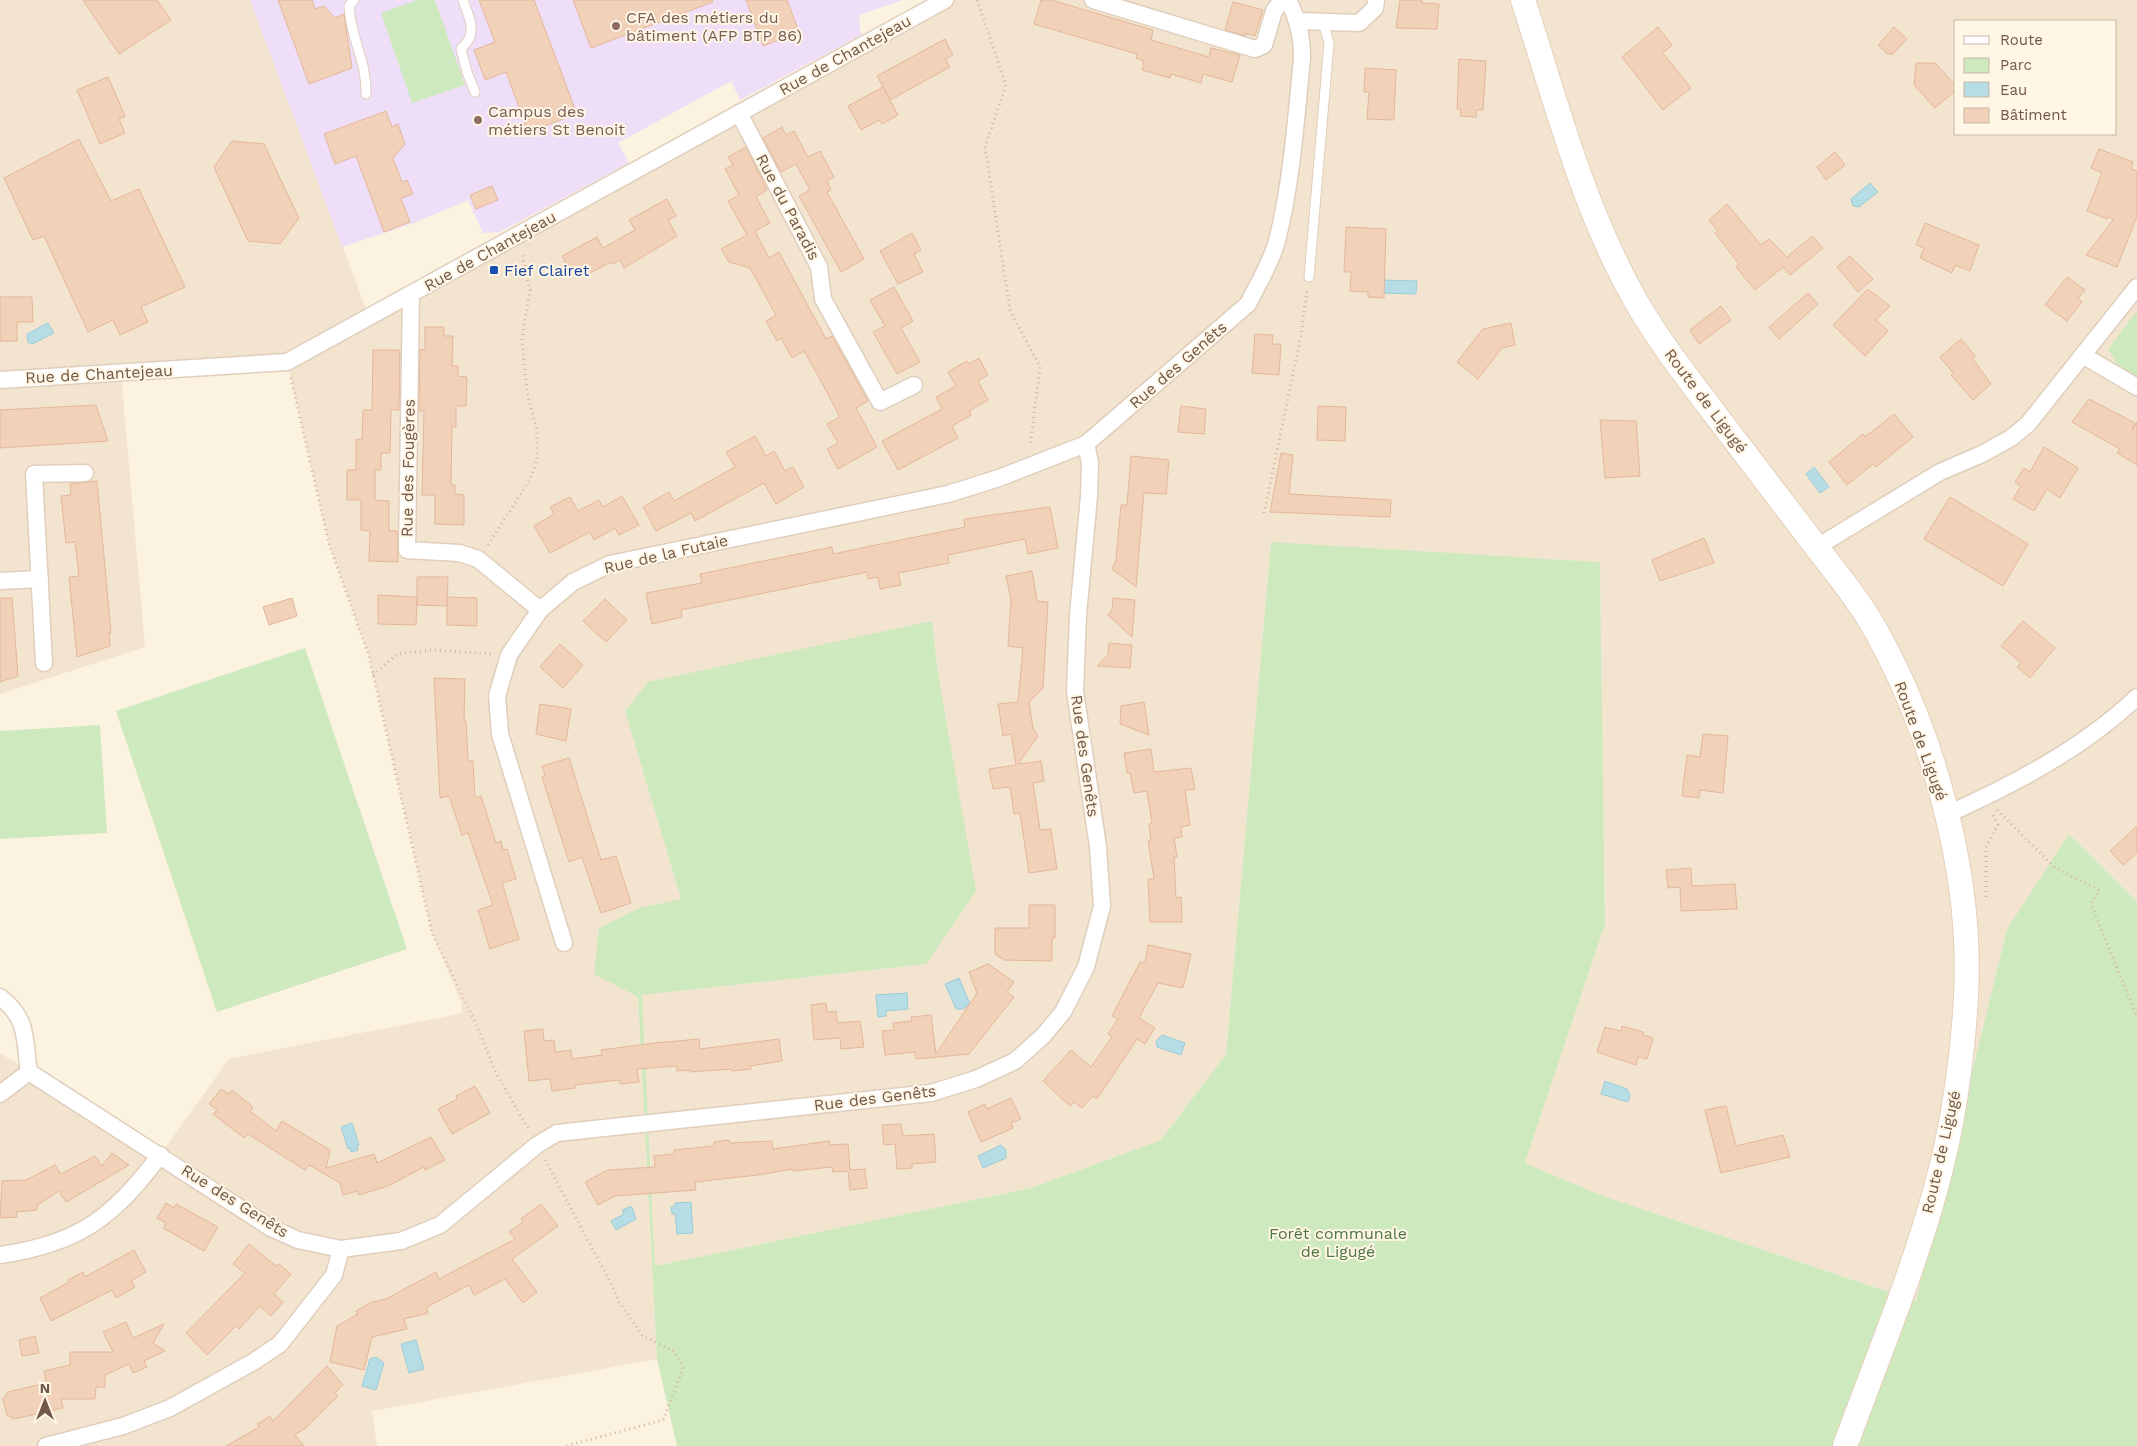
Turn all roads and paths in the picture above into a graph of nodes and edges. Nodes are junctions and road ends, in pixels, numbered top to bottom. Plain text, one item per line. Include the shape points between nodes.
1 (354, 0) edge
2 (463, 0) edge
3 (945, 0) edge
4 (977, 0) edge
5 (1093, 0) edge
6 (1282, 0) edge
7 (1288, 0) edge
8 (1376, 0) edge
9 (1523, 0) edge
10 (1299, 21) junction
11 (1323, 22) junction
12 (474, 92) dead end
13 (366, 94) dead end
14 (739, 114) junction
15 (518, 235) junction
16 (1309, 277) joint
17 (2137, 287) edge
18 (411, 294) junction
19 (2084, 356) junction
20 (287, 362) junction
21 (0, 380) edge
22 (914, 385) dead end
23 (2137, 387) edge
24 (1086, 444) junction
25 (1027, 467) junction
26 (84, 473) dead end
27 (1264, 513) dead end
28 (1817, 547) junction
29 (478, 559) junction
30 (40, 579) junction
31 (0, 581) edge
32 (540, 610) junction
33 (509, 655) junction
34 (44, 663) dead end
35 (373, 675) junction
36 (2137, 697) edge
37 (1984, 797) junction
38 (1948, 814) junction
39 (1986, 904) dead end
40 (564, 943) dead end
41 (0, 997) edge
42 (2137, 1017) edge
43 (29, 1072) junction
44 (0, 1094) edge
45 (537, 1144) junction
46 (160, 1155) junction
47 (341, 1249) junction
48 (0, 1255) edge
49 (46, 1446) edge
50 (566, 1446) edge
51 (1845, 1446) edge

1 - 13 lane via 349,6 350,25 364,63
2 - 12 lane via 471,32 462,49
3 - 14 street, Rue de Chantejeau
4 - 25 path via 1006,85 985,147 1010,310 1040,367
5 - 6 street via 1255,49 1264,45 1274,11
7 - 10 street, Rue des Genêts
8 - 11 street via 1375,8 1359,23
9 - 28 street, Route de Ligugé via 1589,205 1626,284 1667,350
10 - 11 street
10 - 24 street, Rue des Genêts via 1302,58 1290,176 1276,242 1261,279 1248,304
11 - 16 lane via 1329,43
14 - 15 street, Rue de Chantejeau
14 - 22 street, Rue du Paradis via 819,267 823,298 880,402
15 - 18 street, Rue de Chantejeau
15 - 29 path via 530,290 522,339 527,392 537,430 537,460 513,508
16 - 27 path via 1301,336
17 - 19 street
18 - 20 street, Rue de Chantejeau
18 - 29 street, Rue des Fougères via 407,550 459,553
19 - 23 street
19 - 28 street via 2028,424 2011,438 1940,472
20 - 21 street, Rue de Chantejeau
20 - 35 path via 329,544
24 - 25 street, Rue de la Futaie
24 - 45 street, Rue des Genêts via 1090,463 1089,496 1075,691 1098,848 1102,906 1086,967 1063,1012 1015,1062 932,1093 557,1133
25 - 32 street, Rue de la Futaie via 948,494 610,564 573,582
26 - 30 street via 34,474
28 - 38 street, Route de Ligugé via 1867,615 1900,679
29 - 32 street, Rue des Fougères
30 - 31 street
30 - 34 street
32 - 33 street, Rue de la Futaie
33 - 35 path via 434,650 398,654
33 - 40 street, Rue de la Futaie via 498,696 500,734
35 - 45 path via 432,933 496,1073
36 - 37 street via 2118,715 2031,774
37 - 38 street
37 - 39 path via 1998,824 1986,847
37 - 42 path via 2055,868 2099,890 2091,904
38 - 51 street, Route de Ligugé via 1963,899 1966,958 1966,995 1957,1081 1935,1191
41 - 43 street via 20,1019 26,1036
43 - 44 street
43 - 46 street, Rue des Genêts
45 - 47 street, Rue des Genêts via 440,1225 401,1241
45 - 50 path via 614,1287 618,1302 644,1336 674,1350 683,1370 663,1420
46 - 47 street, Rue des Genêts via 271,1228 298,1240
46 - 48 street via 134,1190 110,1213 66,1240
47 - 49 street via 334,1275 280,1344 170,1408 123,1426

